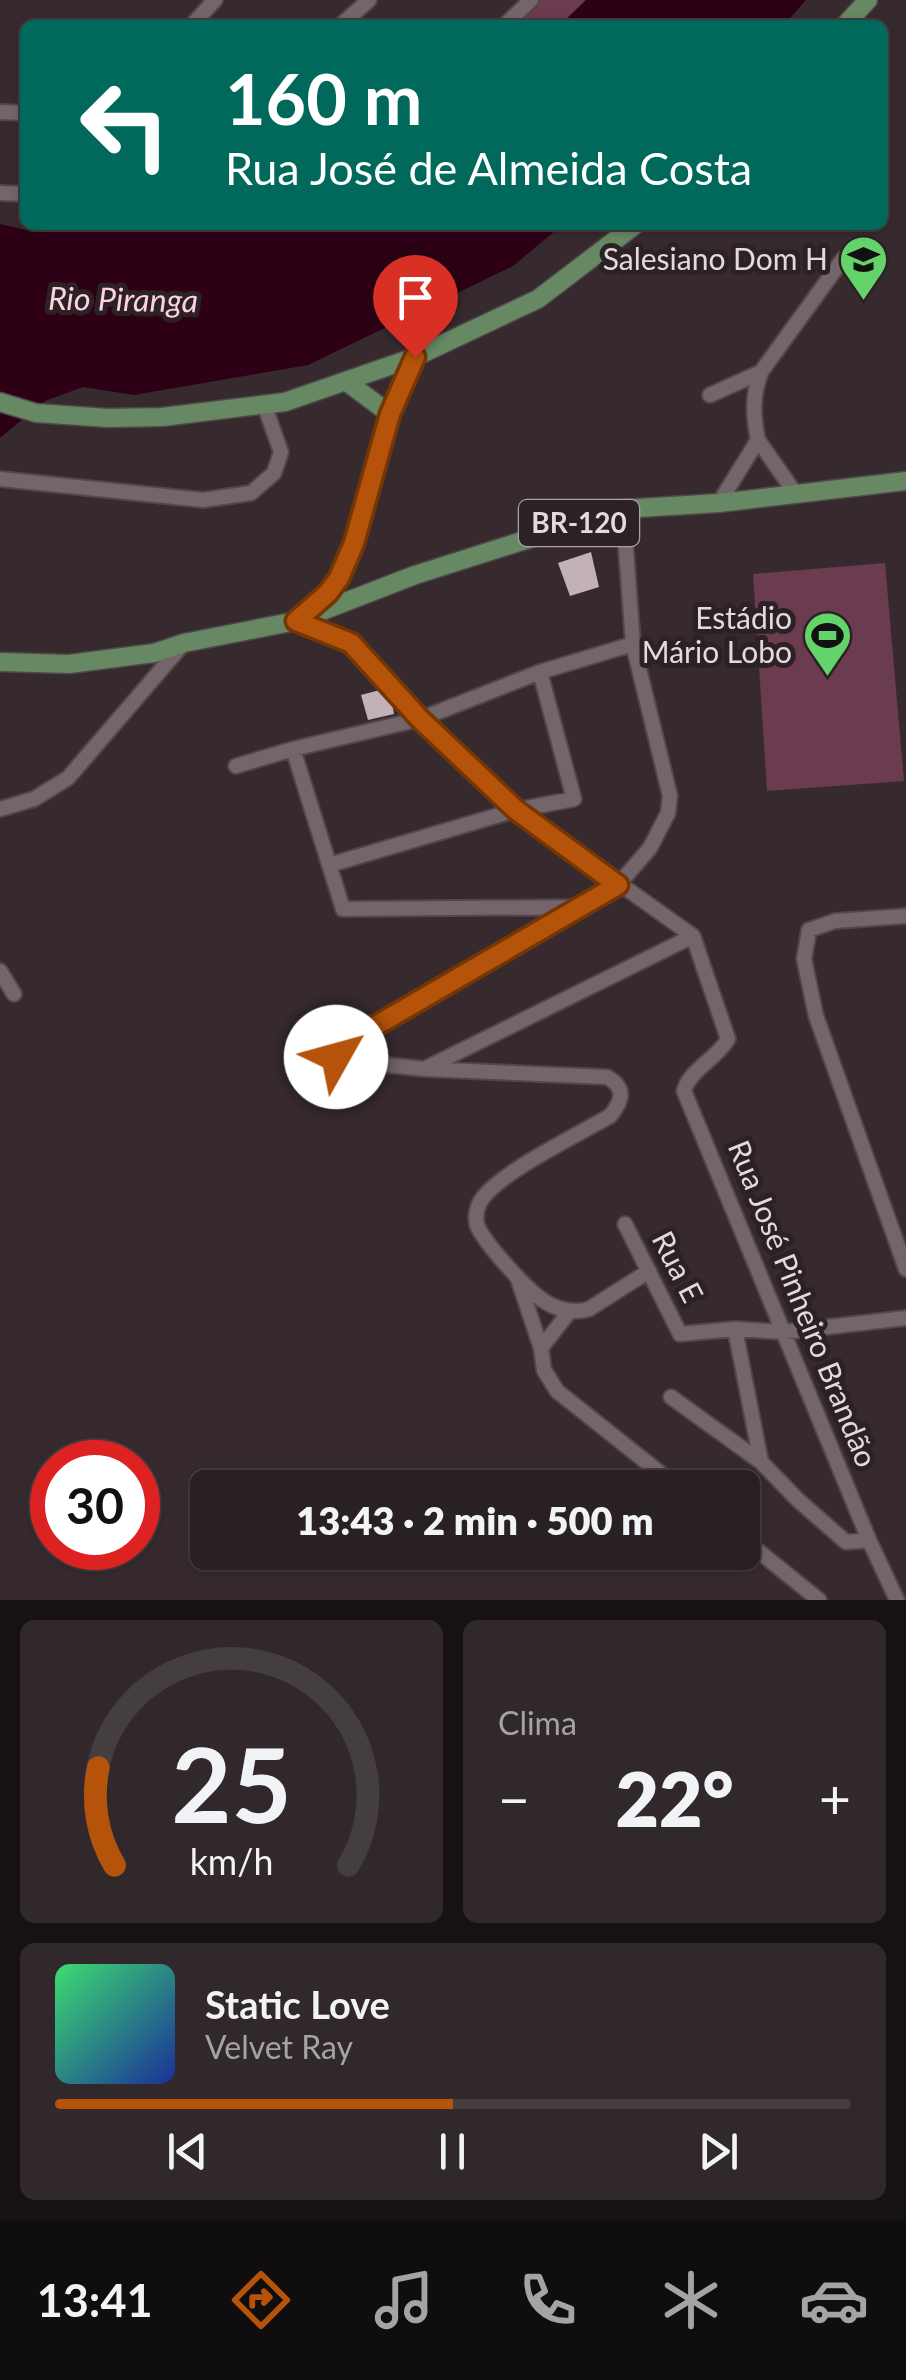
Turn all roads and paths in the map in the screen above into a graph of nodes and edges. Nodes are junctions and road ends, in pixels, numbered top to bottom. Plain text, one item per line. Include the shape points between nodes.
1 (215, 0) edge
2 (368, 0) edge
3 (531, 0) edge
4 (868, 0) edge
5 (197, 20) edge
6 (346, 20) edge
7 (511, 20) edge
8 (850, 20) edge
9 (628, 230) edge
10 (843, 259) dead end
11 (415, 357) junction
12 (761, 372) junction
13 (343, 384) junction
14 (710, 395) dead end
15 (0, 402) edge
16 (265, 406) junction
17 (390, 414) junction
18 (758, 440) junction
19 (0, 479) edge
20 (906, 481) edge
21 (795, 493) junction
22 (719, 504) junction
23 (623, 510) junction
24 (296, 621) junction
25 (184, 643) junction
26 (633, 644) junction
27 (0, 662) edge
28 (540, 672) junction
29 (420, 719) junction
30 (293, 749) junction
31 (236, 766) dead end
32 (0, 808) edge
33 (516, 810) junction
34 (330, 865) junction
35 (618, 885) junction
36 (585, 907) junction
37 (906, 916) edge
38 (693, 936) junction
39 (0, 970) edge
40 (14, 994) dead end
41 (425, 1069) junction
42 (625, 1224) dead end
43 (906, 1268) edge
44 (515, 1272) junction
45 (649, 1272) junction
46 (570, 1310) junction
47 (906, 1318) edge
48 (735, 1329) junction
49 (784, 1332) junction
50 (542, 1348) junction
51 (671, 1397) dead end
52 (761, 1462) junction
53 (657, 1470) edge
54 (869, 1540) junction
55 (760, 1552) edge
56 (819, 1600) edge
57 (897, 1600) edge

1 - 5 street
2 - 6 street
3 - 7 street
4 - 8 main road
9 - 11 main road via 538,299
10 - 12 street
11 - 13 main road
11 - 17 main road
12 - 14 street
12 - 18 street via 754,406
13 - 16 main road
13 - 17 main road
15 - 16 main road via 36,413 162,418
16 - 19 street via 282,452 274,473 252,493 203,500
17 - 24 main road via 339,578
18 - 21 street
18 - 22 street
20 - 21 main road, BR-120
21 - 22 main road, BR-120
22 - 23 main road, BR-120
23 - 24 main road, BR-120 via 415,575
23 - 26 street
24 - 25 main road
24 - 29 street via 351,643
25 - 27 main road via 69,664
25 - 32 street via 68,778 34,799
26 - 28 street
26 - 35 street via 670,796 662,829
28 - 29 street
28 - 33 street via 574,799
29 - 30 street
29 - 33 street
30 - 31 street
30 - 34 street
33 - 34 street
33 - 35 street
34 - 36 street via 344,909
35 - 36 street
35 - 38 street
36 - 41 street via 335,1054 340,1060
37 - 43 street via 810,930 804,959 816,1016
38 - 41 street
38 - 49 street, Rua José Pinheiro Brandão via 728,1039 684,1091
39 - 40 street
41 - 44 street via 607,1077 618,1083 622,1094 610,1116 511,1174 478,1206 484,1236
42 - 45 street, Rua E
44 - 46 street via 541,1299
44 - 50 street
45 - 46 street via 588,1309
45 - 48 street, Rua E via 680,1334
46 - 50 street
47 - 49 street
48 - 49 street
48 - 52 street
49 - 54 street, Rua José Pinheiro Brandão
50 - 53 street via 544,1370 558,1391
51 - 52 street
52 - 54 street via 846,1542
54 - 57 street, Rua José Pinheiro Brandão
55 - 56 street

